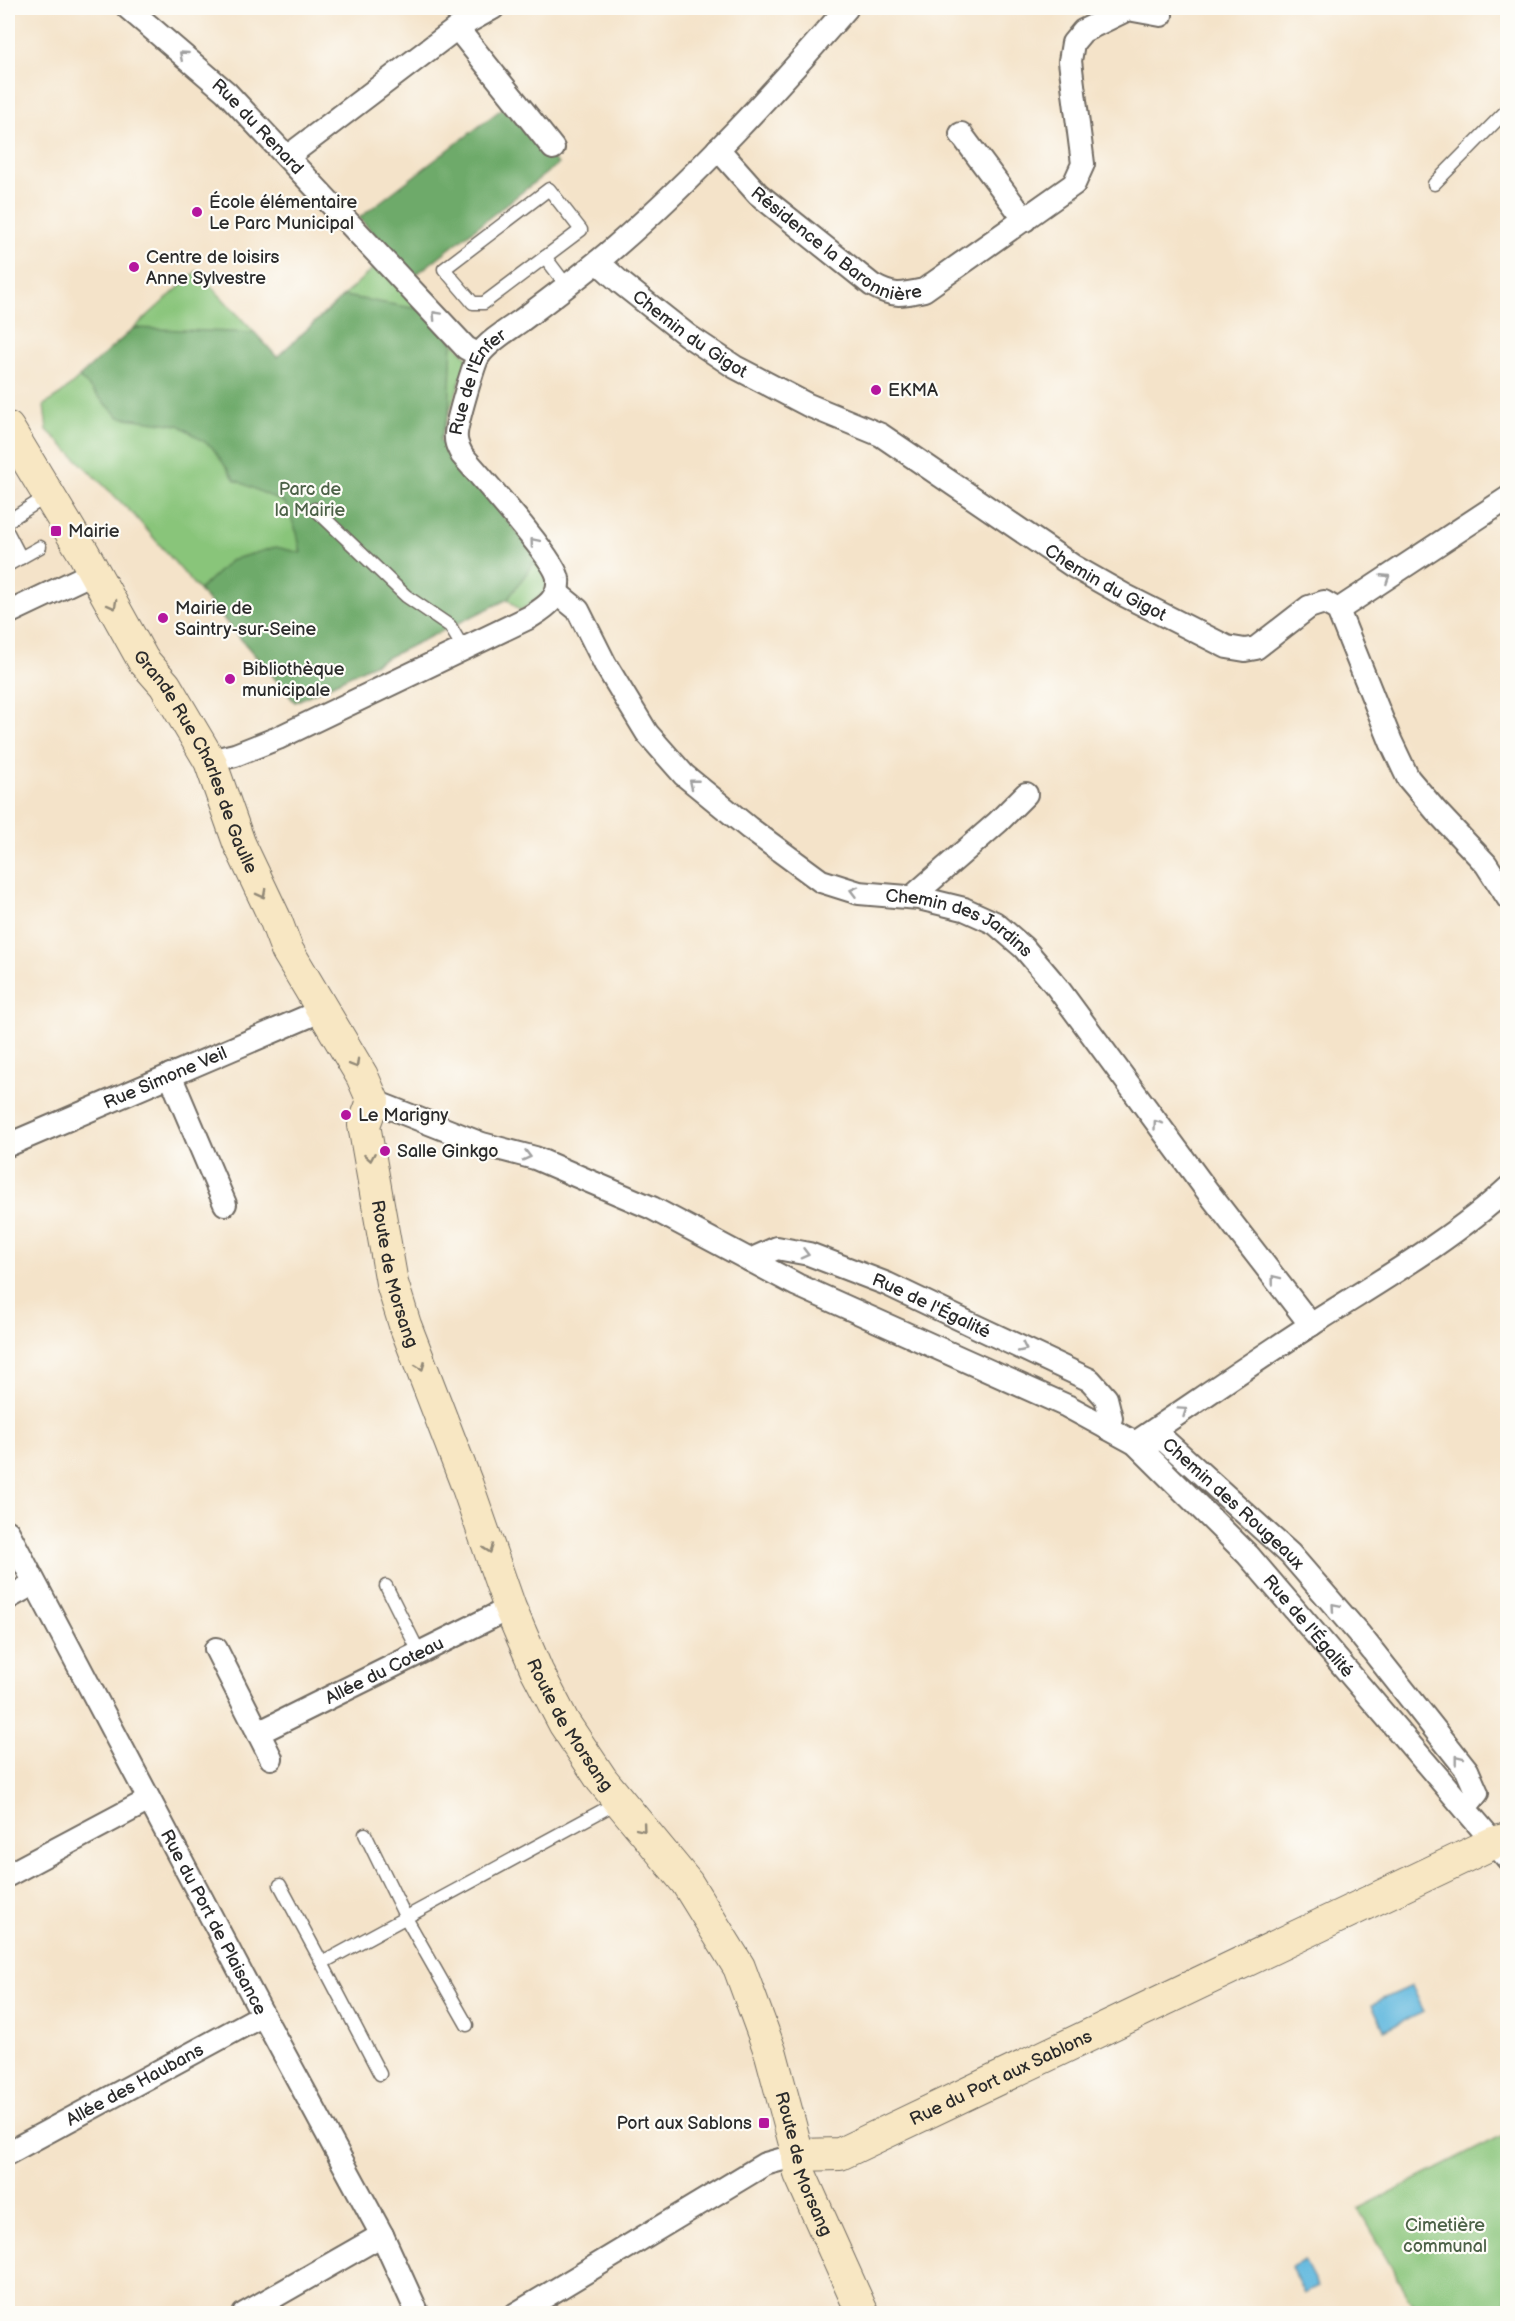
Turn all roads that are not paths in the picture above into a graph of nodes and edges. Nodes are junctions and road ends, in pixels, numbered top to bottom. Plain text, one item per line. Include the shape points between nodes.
1 (128, 8) edge
2 (493, 8) edge
3 (847, 8) edge
4 (1161, 15) dead end
5 (457, 28) junction
6 (1508, 109) edge
7 (961, 134) dead end
8 (553, 148) dead end
9 (718, 149) junction
10 (287, 157) junction
11 (1434, 184) dead end
12 (1025, 220) junction
13 (544, 257) junction
14 (598, 262) junction
15 (567, 286) junction
16 (479, 355) junction
17 (8, 428) edge
18 (48, 495) junction
19 (1508, 498) edge
20 (315, 509) dead end
21 (8, 521) edge
22 (8, 533) edge
23 (40, 548) dead end
24 (21, 558) junction
25 (8, 565) edge
26 (93, 570) junction
27 (556, 593) junction
28 (1338, 610) junction
29 (8, 613) edge
30 (463, 648) junction
31 (210, 761) junction
32 (1026, 794) dead end
33 (912, 897) junction
34 (1508, 898) edge
35 (323, 1010) junction
36 (170, 1075) junction
37 (373, 1101) junction
38 (8, 1145) edge
39 (1508, 1188) edge
40 (225, 1204) dead end
41 (750, 1260) junction
42 (1311, 1325) junction
43 (1107, 1428) junction
44 (1135, 1443) junction
45 (8, 1532) edge
46 (33, 1584) junction
47 (386, 1586) dead end
48 (8, 1598) edge
49 (510, 1608) junction
50 (216, 1649) dead end
51 (419, 1652) junction
52 (258, 1732) junction
53 (271, 1758) dead end
54 (149, 1800) junction
55 (619, 1801) junction
56 (1465, 1808) junction
57 (365, 1834) dead end
58 (1503, 1847) edge
59 (8, 1875) edge
60 (280, 1885) dead end
61 (406, 1918) junction
62 (322, 1963) junction
63 (263, 2015) junction
64 (467, 2025) dead end
65 (380, 2074) dead end
66 (8, 2153) edge
67 (798, 2155) junction
68 (382, 2235) junction
69 (244, 2313) edge
70 (418, 2313) edge
71 (516, 2313) edge
72 (863, 2313) edge

10 -> 1 street, Rue du Renard via 225,92
2 - 5 street
3 - 9 street, Rue de l'Enfer
4 - 12 street, Résidence la Baronnière via 1128,9 1083,31 1073,43 1070,61 1083,164 1074,183
5 - 8 street
5 - 10 street
6 - 11 lane
7 - 12 street
9 - 12 street, Résidence la Baronnière via 758,194 872,285 889,294 924,290
9 - 14 street, Rue de l'Enfer
16 -> 10 street, Rue du Renard via 466,348
13 - 13 lane via 581,230 549,189 444,269 474,303 484,303
13 - 15 lane
14 - 15 street, Rue de l'Enfer
14 - 28 street, Chemin du Gigot via 687,335 735,367 808,405 881,435 1073,566 1227,647 1256,648 1309,607 1324,602
15 - 16 street, Rue de l'Enfer
27 -> 16 street, Rue de l'Enfer via 558,577 547,557 456,445 458,425
17 - 18 street, Grande Rue Charles de Gaulle
18 - 21 lane
18 - 26 street, Grande Rue Charles de Gaulle
28 -> 19 street
20 - 30 lane via 406,596 450,626
22 - 24 lane
23 - 24 lane
24 - 25 lane
26 - 29 street
26 -> 31 street, Grande Rue Charles de Gaulle via 143,660 165,685
27 - 30 street via 550,603 530,617
33 -> 27 street, Chemin des Jardins via 859,893 821,881 684,776 647,733 578,610
28 - 34 street via 1408,778 1486,864
30 - 31 street via 278,738
31 -> 35 street, Grande Rue Charles de Gaulle via 239,843 287,951
32 - 33 street
42 -> 33 street, Chemin des Jardins via 1058,987 1024,948 995,923 953,906
35 - 36 street, Rue Simone Veil
35 -> 37 street, Grande Rue Charles de Gaulle
36 - 38 street, Rue Simone Veil
36 - 40 street
37 -> 41 street, Rue de l'Égalité via 482,1144 535,1158 652,1208
37 -> 49 street, Route de Morsang via 364,1125 392,1283
39 - 42 street, Chemin des Rougeaux via 1410,1262
41 - 43 street, Rue de l'Égalité
41 -> 43 street, Rue de l'Égalité via 777,1248 809,1254 887,1284 1090,1380 1106,1398 1111,1418
44 -> 42 street, Chemin des Rougeaux
43 - 44 street, Rue de l'Égalité
44 - 56 street, Rue de l'Égalité via 1248,1555
56 -> 44 street, Chemin des Rougeaux via 1477,1793 1467,1770 1290,1554 1163,1439
45 - 46 street, Rue du Port de Plaisance
46 - 48 street
46 - 54 street, Rue du Port de Plaisance
47 - 51 lane
49 - 51 street, Allée du Coteau
49 - 55 street, Route de Morsang via 564,1723
50 - 52 street
51 - 52 street, Allée du Coteau
52 - 53 street
54 - 59 street
54 - 63 street, Rue du Port de Plaisance
55 - 61 lane
55 -> 67 street, Route de Morsang via 687,1883 739,1966 771,2054
56 - 58 street, Rue de l'Égalité
57 - 61 lane
58 - 67 street, Rue du Port aux Sablons via 840,2154
60 - 62 lane
61 - 62 lane
61 - 64 lane
62 - 65 lane
63 - 66 street, Allée des Haubans
63 - 68 street, Rue du Port de Plaisance
67 - 71 street, Rue du Port aux Sablons via 765,2164
67 - 72 street, Route de Morsang via 800,2174
68 - 69 street
68 - 70 street, Rue du Port de Plaisance

